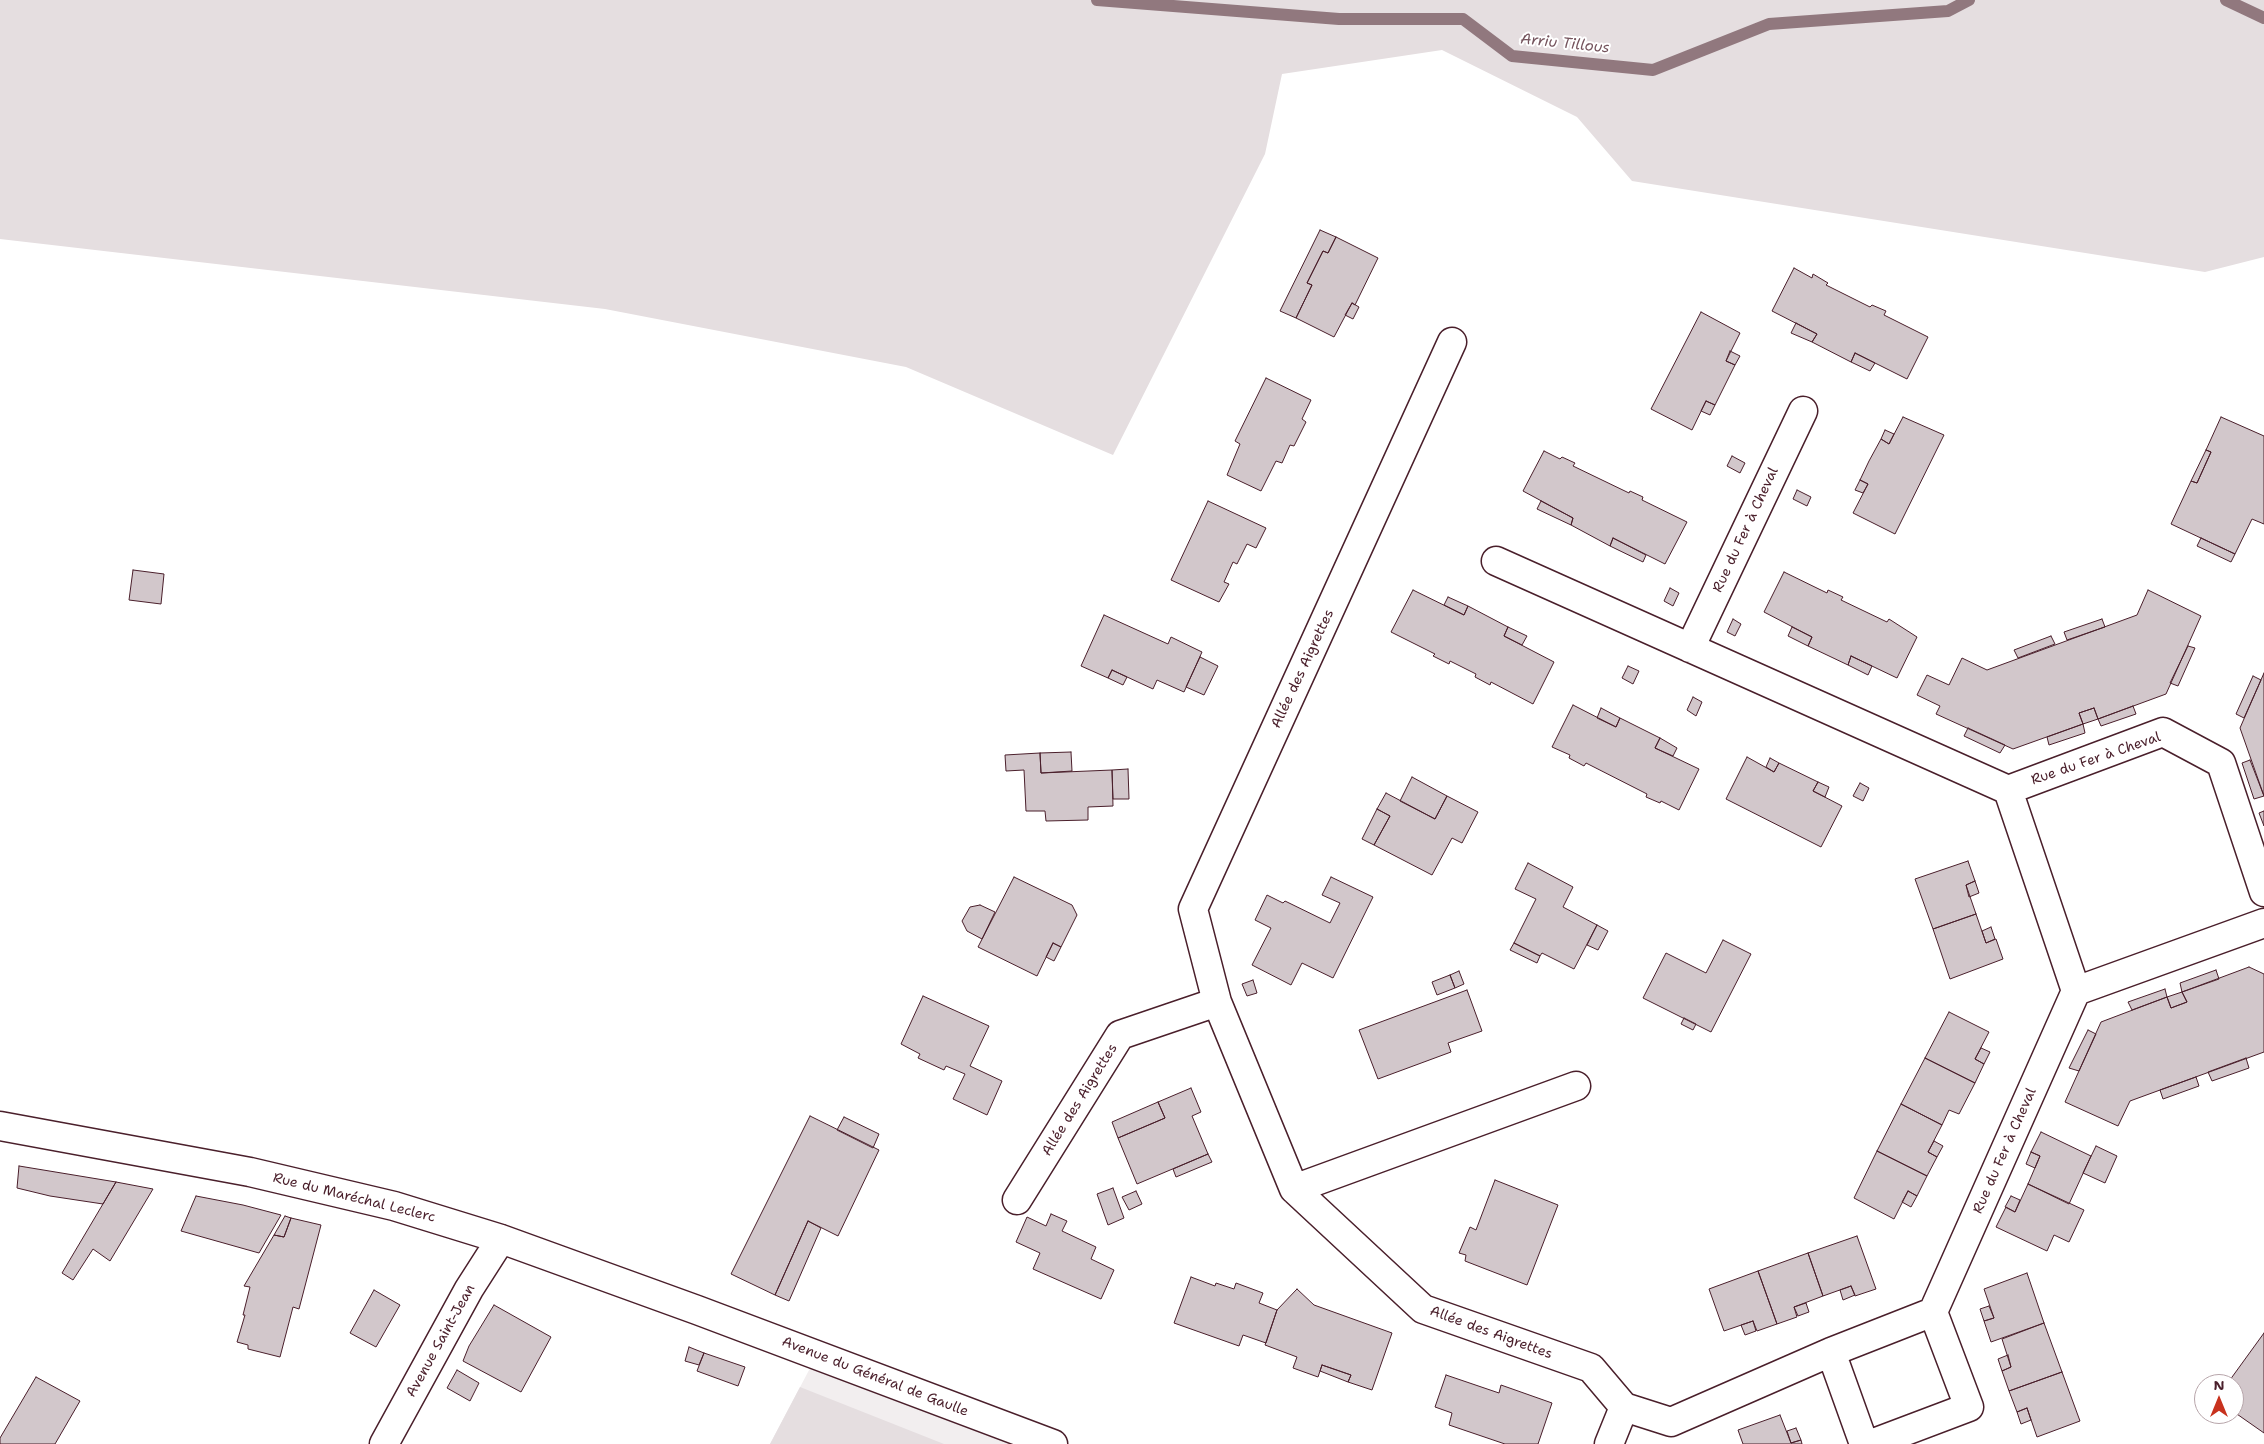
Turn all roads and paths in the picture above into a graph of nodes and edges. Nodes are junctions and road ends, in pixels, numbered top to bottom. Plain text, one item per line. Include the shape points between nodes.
1 (1452, 342) dead end
2 (1803, 411) dead end
3 (1496, 561) dead end
4 (1690, 648) junction
5 (2008, 790) junction
6 (2264, 892) edge
7 (2264, 923) edge
8 (2076, 991) junction
9 (1217, 1002) junction
10 (1576, 1086) dead end
11 (0, 1126) edge
12 (1294, 1189) junction
13 (1017, 1200) dead end
14 (501, 1239) junction
15 (697, 1310) joint
16 (1933, 1312) junction
17 (1832, 1352) junction
18 (1624, 1407) junction
19 (1668, 1433) edge
20 (384, 1444) edge
21 (1053, 1444) edge
22 (1609, 1444) edge
23 (1864, 1444) edge
24 (1871, 1444) edge

1 - 9 street, Allée des Aigrettes via 1192,909
2 - 4 street, Rue du Fer à Cheval
3 - 4 street
4 - 5 street
5 - 6 street, Rue du Fer à Cheval via 2163,732 2221,763
5 - 8 street
7 - 8 street
8 - 16 street, Rue du Fer à Cheval
9 - 12 street, Allée des Aigrettes
9 - 13 street, Allée des Aigrettes via 1120,1035
10 - 12 street
11 - 14 street, Rue du Maréchal Leclerc via 250,1172 394,1206
12 - 18 street, Allée des Aigrettes via 1423,1309 1590,1368
14 - 15 street, Rue du Maréchal Leclerc
14 - 20 street, Avenue Saint-Jean via 469,1289
15 - 21 street, Avenue du Général de Gaulle
16 - 17 street
16 - 24 street via 1970,1407
17 - 19 street
17 - 23 street
18 - 19 street
18 - 22 street

